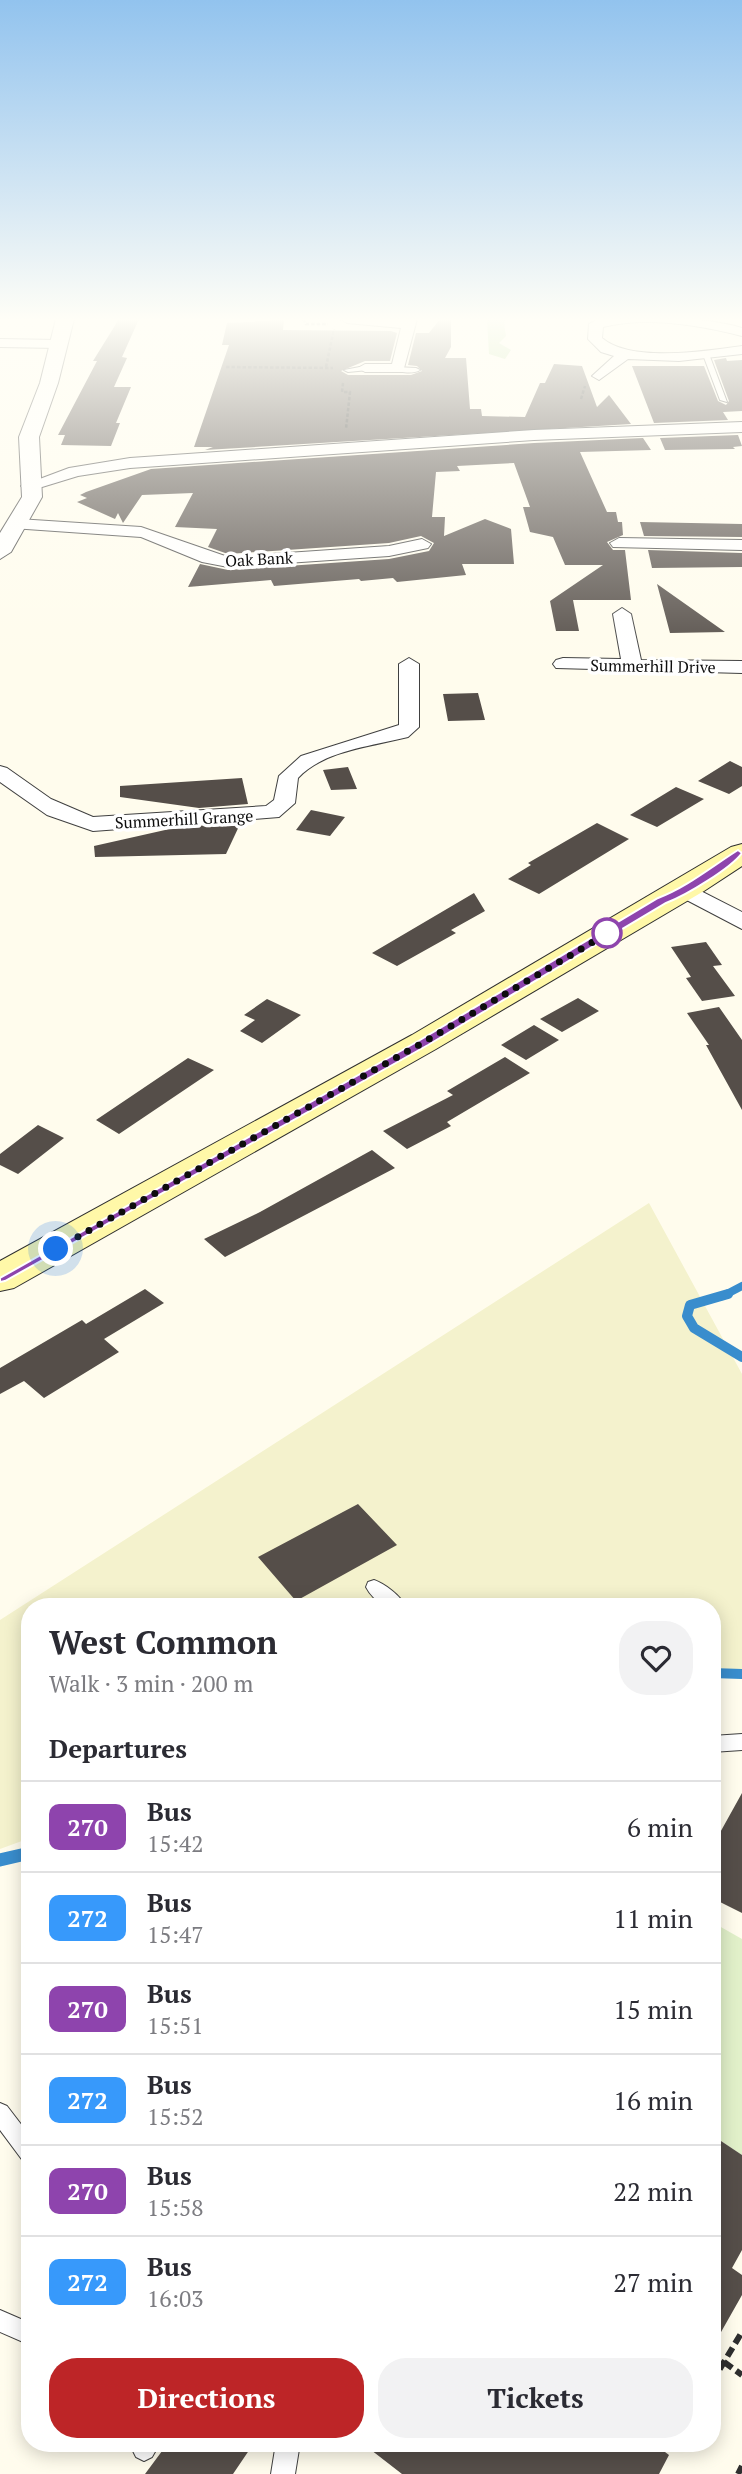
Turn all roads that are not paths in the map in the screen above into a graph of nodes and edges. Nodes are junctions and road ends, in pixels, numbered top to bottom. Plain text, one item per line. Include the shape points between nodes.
1 (30, 434) edge
2 (601, 434) edge
3 (44, 458) junction
4 (105, 465) junction
5 (19, 488) junction
6 (18, 524) junction
7 (620, 543) dead end
8 (422, 544) dead end
9 (742, 545) edge
10 (0, 552) edge
11 (622, 614) dead end
12 (409, 664) dead end
13 (563, 664) dead end
14 (632, 665) junction
15 (742, 667) edge
16 (0, 772) edge
17 (742, 853) edge
18 (687, 891) junction
19 (742, 921) edge
20 (0, 1278) edge
21 (374, 1587) dead end
22 (387, 1598) edge
23 (742, 1742) edge
24 (721, 1743) edge
25 (0, 2113) edge
26 (21, 2142) edge
27 (0, 2320) edge
28 (21, 2330) edge
29 (287, 2452) edge
30 (284, 2474) edge

1 - 3 street
2 - 4 street
3 - 4 street
3 - 5 street
4 - 5 street
5 - 6 street via 32,497
6 - 8 street, Oak Bank via 144,533 202,558 228,562 389,551
6 - 10 street
7 - 9 street
11 - 14 street
12 - 16 street, Summerhill Grange via 409,727 298,766 286,782 284,803 271,812 93,824 49,810
13 - 14 street, Summerhill Drive
14 - 15 street, Summerhill Drive
17 - 18 main road
18 - 19 street
18 - 20 main road via 662,900 424,1042
21 - 22 lane
23 - 24 lane
25 - 26 lane
27 - 28 lane
29 - 30 lane

